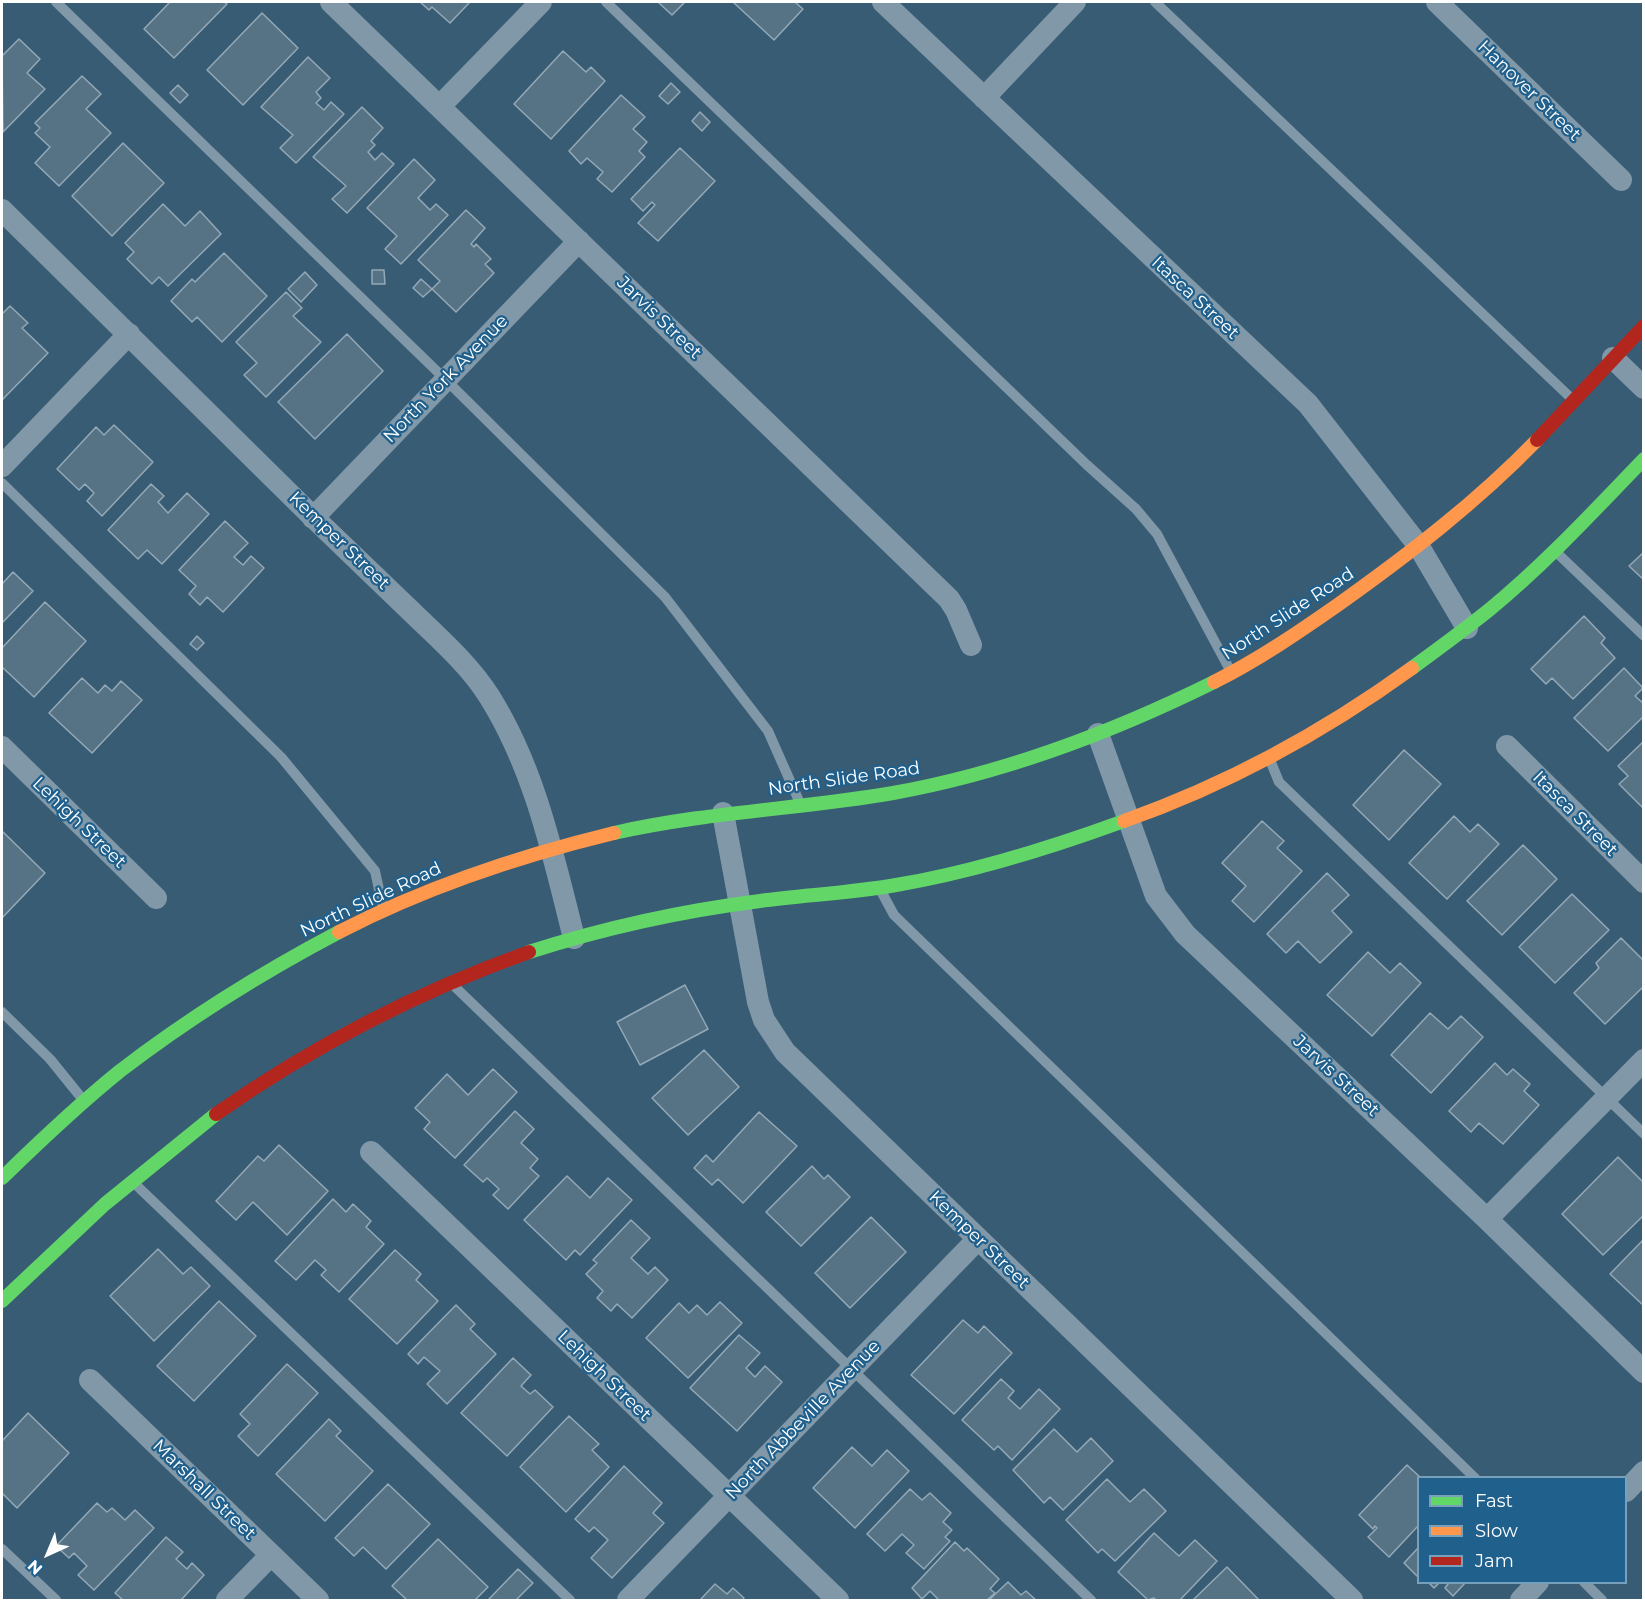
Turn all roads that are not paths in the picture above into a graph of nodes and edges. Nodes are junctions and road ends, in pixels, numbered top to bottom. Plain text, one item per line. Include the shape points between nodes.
1 (56, 2) edge
2 (331, 2) edge
3 (541, 2) edge
4 (606, 2) edge
5 (883, 2) edge
6 (1075, 2) edge
7 (1155, 2) edge
8 (1437, 2) edge
9 (984, 98) junction
10 (440, 106) junction
11 (1621, 180) dead end
12 (2, 210) edge
13 (579, 241) junction
14 (1644, 326) edge
15 (129, 334) junction
16 (1613, 358) junction
17 (446, 380) junction
18 (1644, 388) edge
19 (1573, 400) junction
20 (1644, 459) edge
21 (2, 466) edge
22 (2, 483) edge
23 (313, 518) junction
24 (1418, 545) junction
25 (1555, 551) junction
26 (1467, 628) junction
27 (1644, 636) edge
28 (971, 645) dead end
29 (1232, 673) junction
30 (1098, 734) junction
31 (1507, 746) dead end
32 (2, 747) edge
33 (1269, 757) junction
34 (801, 804) junction
35 (723, 813) junction
36 (1129, 821) junction
37 (551, 848) junction
38 (1644, 882) edge
39 (879, 887) junction
40 (156, 898) dead end
41 (740, 904) junction
42 (384, 911) junction
43 (574, 938) junction
44 (451, 982) junction
45 (2, 1012) edge
46 (1644, 1060) edge
47 (1606, 1098) junction
48 (84, 1101) junction
49 (1644, 1134) edge
50 (371, 1152) dead end
51 (2, 1178) edge
52 (132, 1181) junction
53 (1487, 1219) junction
54 (978, 1239) junction
55 (2, 1299) edge
56 (851, 1370) junction
57 (1644, 1372) edge
58 (90, 1380) dead end
59 (1644, 1472) edge
60 (1473, 1476) edge
61 (1627, 1490) edge
62 (729, 1496) junction
63 (2, 1549) edge
64 (271, 1555) junction
65 (1536, 1584) edge
66 (1586, 1584) edge
67 (56, 1600) edge
68 (227, 1600) edge
69 (318, 1600) edge
70 (570, 1600) edge
71 (627, 1600) edge
72 (838, 1600) edge
73 (1091, 1600) edge
74 (1352, 1600) edge
75 (1521, 1600) edge
76 (1602, 1600) edge

1 - 17 lane
2 - 10 street, Jarvis Street
3 - 10 street
4 - 29 lane via 1136,508 1157,534
5 - 9 street, Itasca Street
6 - 9 street
7 - 19 lane
8 - 11 street, Hanover Street
9 - 24 street, Itasca Street via 1308,404
10 - 13 street, Jarvis Street
12 - 15 street, Kemper Street
13 - 17 street, North York Avenue
13 - 28 street, Jarvis Street via 949,599
14 - 16 main road, North Slide Road
15 - 21 street
15 - 23 street, Kemper Street
16 - 18 street
16 - 19 main road, North Slide Road
17 - 23 street, North York Avenue
17 - 34 lane via 665,597 768,731
19 - 24 main road, North Slide Road via 1511,466
20 - 25 main road
22 - 42 lane via 281,757 375,871
23 - 37 street, Kemper Street via 450,648 489,695 521,758
24 - 26 street, Itasca Street
24 - 29 main road, North Slide Road via 1327,613
25 - 26 main road
25 - 27 lane
26 - 33 main road via 1372,697
29 - 30 main road, North Slide Road
30 - 34 main road, North Slide Road via 970,777 859,798
30 - 36 street, Jarvis Street
31 - 38 street, Itasca Street
32 - 40 street, Lehigh Street
33 - 36 main road
33 - 47 lane via 1279,782
34 - 35 main road, North Slide Road
35 - 37 main road, North Slide Road via 618,831
35 - 41 street, Kemper Street
36 - 39 main road via 999,863
36 - 53 street, Jarvis Street via 1156,896 1185,934
37 - 42 main road, North Slide Road via 477,872
37 - 43 street, Kemper Street
39 - 41 main road
39 - 60 lane via 894,915
41 - 43 main road
41 - 54 street, Kemper Street via 758,1002 764,1020 785,1052
42 - 48 main road, North Slide Road via 294,956 208,1009
43 - 44 main road
44 - 52 main road via 359,1025 293,1062
44 - 56 lane
45 - 48 lane via 50,1059
46 - 47 street
47 - 49 lane
47 - 53 street
48 - 51 main road, North Slide Road
50 - 62 street, Lehigh Street
52 - 55 main road
52 - 70 lane
53 - 57 street, Jarvis Street
54 - 56 street, North Abbeville Avenue
54 - 74 street, Kemper Street
56 - 62 street, North Abbeville Avenue
56 - 73 lane
58 - 64 street, Marshall Street
59 - 61 street
62 - 71 street, North Abbeville Avenue
62 - 72 street, Lehigh Street
63 - 67 lane
64 - 68 street
64 - 69 street, Marshall Street
65 - 75 street
66 - 76 lane

